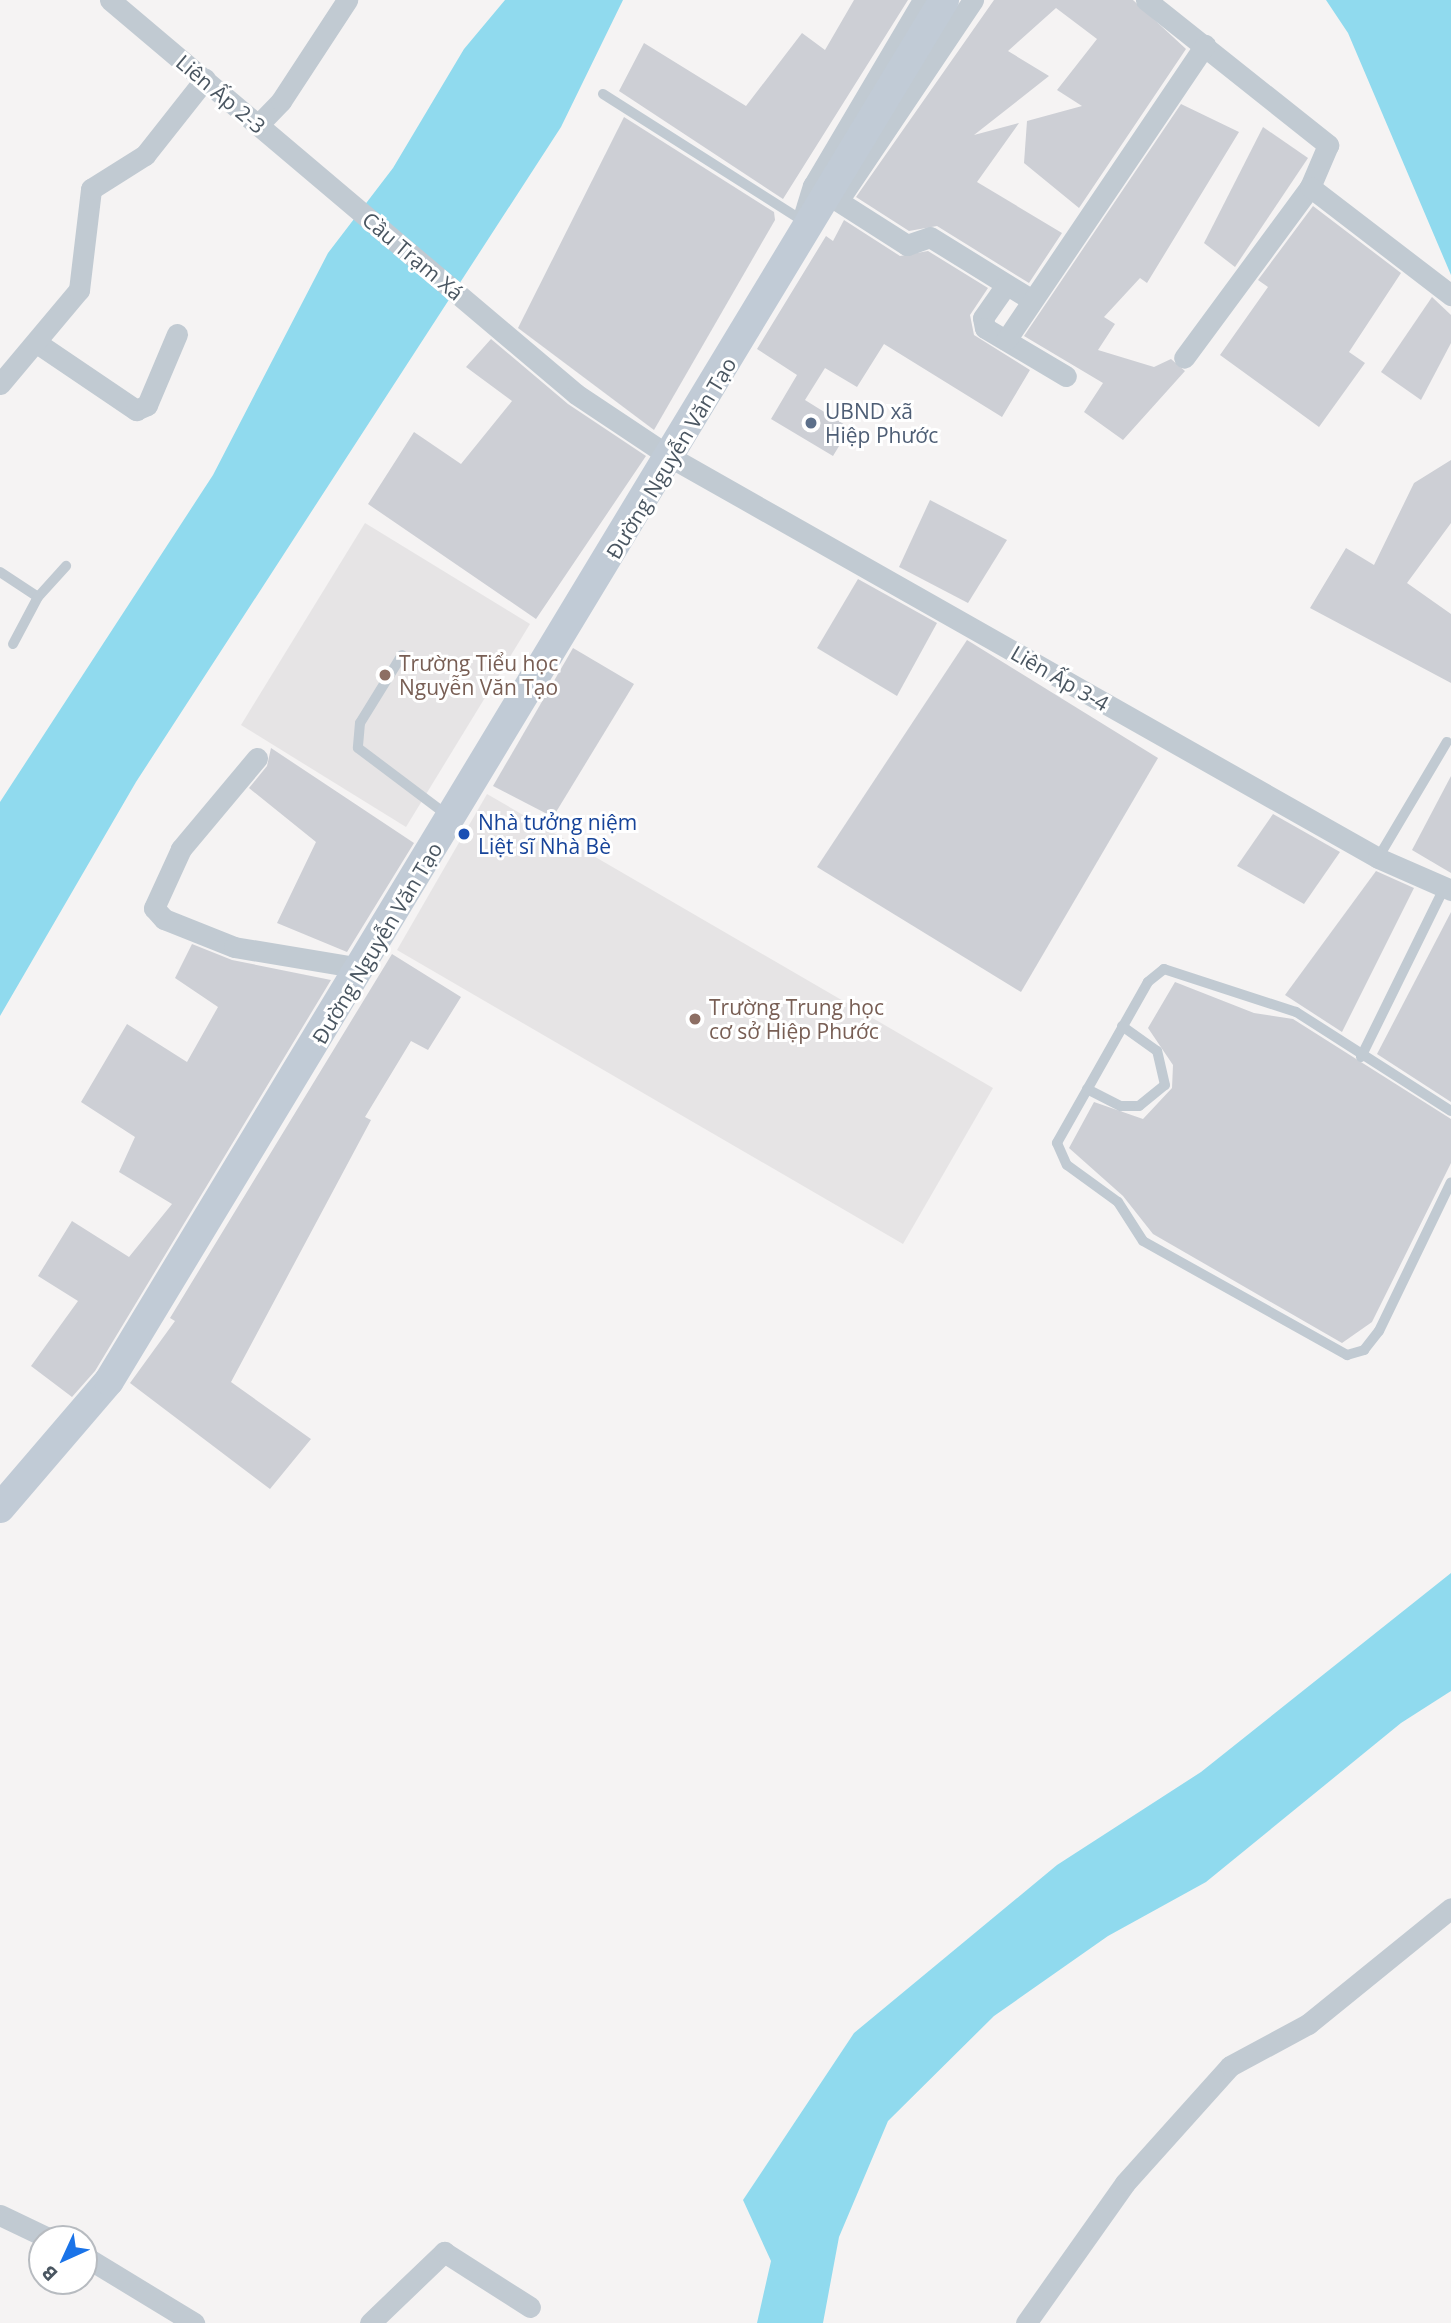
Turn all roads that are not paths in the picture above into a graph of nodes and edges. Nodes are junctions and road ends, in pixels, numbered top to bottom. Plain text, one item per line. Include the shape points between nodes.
1 (110, 0) edge
2 (347, 0) edge
3 (923, 0) edge
4 (944, 0) edge
5 (973, 0) edge
6 (1146, 0) edge
7 (1205, 45) junction
8 (205, 79) junction
9 (603, 94) dead end
10 (258, 125) junction
11 (1310, 187) junction
12 (332, 188) joint
13 (838, 201) junction
14 (802, 231) junction
15 (1006, 285) junction
16 (1451, 295) edge
17 (1032, 300) junction
18 (177, 334) dead end
19 (1006, 340) junction
20 (37, 343) junction
21 (1184, 358) dead end
22 (1066, 376) dead end
23 (0, 384) edge
24 (672, 458) junction
25 (66, 566) dead end
26 (0, 572) edge
27 (38, 597) junction
28 (13, 644) dead end
29 (402, 655) dead end
30 (1447, 742) dead end
31 (257, 758) dead end
32 (452, 819) junction
33 (1378, 858) junction
34 (1447, 889) edge
35 (361, 968) junction
36 (1122, 1026) junction
37 (1361, 1057) junction
38 (1087, 1089) junction
39 (1451, 1111) edge
40 (1451, 1182) edge
41 (0, 1508) edge
42 (1451, 1908) edge
43 (0, 2215) edge
44 (28, 2228) edge
45 (98, 2265) edge
46 (530, 2307) dead end
47 (194, 2323) edge
48 (370, 2323) edge
49 (1026, 2323) edge

1 - 8 street, Liên Ấp 2-3
2 - 10 street via 281,101
3 - 14 street via 813,186
4 - 14 main road, Đường Nguyễn Văn Tạo
5 - 13 street
6 - 7 street
7 - 11 street via 1322,135 1326,156
7 - 17 street
8 - 10 street, Liên Ấp 2-3
8 - 20 street via 145,155 91,189 85,278
9 - 14 lane
10 - 12 street, Liên Ấp 2-3
11 - 16 street
11 - 21 street
12 - 24 street, Cầu Trạm Xá via 576,394
13 - 14 street
13 - 15 street via 899,241 930,237
14 - 24 main road, Đường Nguyễn Văn Tạo
15 - 17 street
15 - 19 street via 982,323
17 - 19 street
18 - 20 street via 147,405 136,410
19 - 22 street
20 - 23 street
24 - 32 main road, Đường Nguyễn Văn Tạo
24 - 33 street, Liên Ấp 3-4
25 - 27 lane
26 - 27 lane
27 - 28 lane
29 - 32 lane via 360,723 358,748
30 - 33 lane
31 - 35 street via 181,849 154,908 164,919 234,947
32 - 35 main road, Đường Nguyễn Văn Tạo
33 - 34 street, Liên Ấp 3-4
34 - 37 lane
35 - 41 main road, Đường Nguyễn Văn Tạo via 109,1381
36 - 37 lane via 1148,982 1164,969 1242,1000 1296,1012
36 - 38 lane
36 - 38 lane via 1157,1051 1165,1085 1139,1106 1121,1106
37 - 39 lane
38 - 40 lane via 1057,1143 1067,1165 1118,1202 1143,1241 1332,1352 1364,1350 1379,1331
42 - 49 street via 1308,2024 1230,2066 1125,2183
43 - 44 street
45 - 47 street
46 - 48 street via 444,2252

